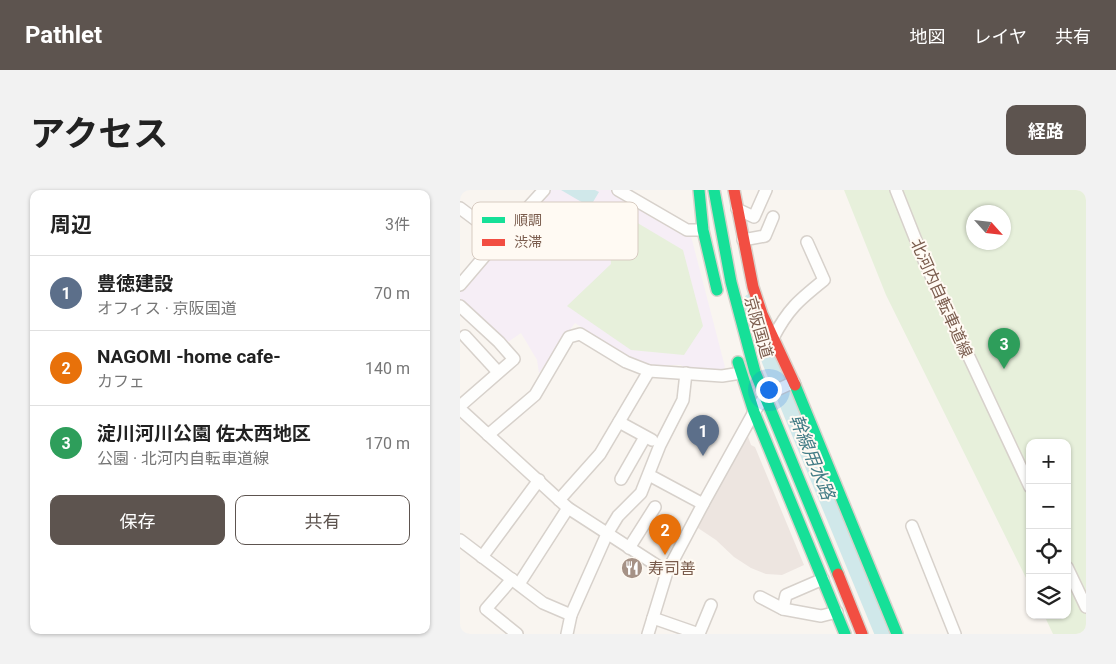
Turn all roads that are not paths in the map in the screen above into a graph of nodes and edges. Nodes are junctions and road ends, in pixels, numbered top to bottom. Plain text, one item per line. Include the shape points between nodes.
1 (544, 190) edge
2 (618, 190) edge
3 (699, 190) edge
4 (714, 190) edge
5 (734, 190) edge
6 (766, 190) edge
7 (896, 190) edge
8 (533, 202) edge
9 (460, 208) edge
10 (737, 209) junction
11 (472, 217) edge
12 (773, 217) dead end
13 (703, 230) junction
14 (743, 240) junction
15 (807, 242) dead end
16 (481, 260) edge
17 (460, 285) edge
18 (720, 302) dead end
19 (460, 306) edge
20 (478, 322) junction
21 (462, 338) edge
22 (774, 338) junction
23 (736, 355) dead end
24 (649, 371) junction
25 (498, 372) junction
26 (686, 373) junction
27 (742, 373) junction
28 (781, 388) junction
29 (754, 412) junction
30 (462, 413) edge
31 (619, 422) junction
32 (488, 434) junction
33 (645, 437) junction
34 (660, 445) junction
35 (649, 475) junction
36 (621, 479) dead end
37 (539, 480) junction
38 (1029, 484) edge
39 (559, 500) junction
40 (703, 504) junction
41 (655, 507) dead end
42 (568, 508) junction
43 (912, 526) dead end
44 (607, 534) junction
45 (460, 540) edge
46 (629, 548) junction
47 (482, 557) junction
48 (667, 572) junction
49 (1070, 574) edge
50 (823, 579) junction
51 (515, 582) junction
52 (760, 597) dead end
53 (711, 604) dead end
54 (1086, 608) edge
55 (783, 609) junction
56 (836, 612) junction
57 (570, 615) junction
58 (653, 618) junction
59 (515, 633) edge
60 (567, 634) edge
61 (648, 634) edge
62 (845, 634) edge
63 (862, 634) edge
64 (897, 634) edge
65 (955, 634) edge

1 - 8 street
2 - 13 street via 687,230
3 - 13 main road, 京阪国道
4 - 28 main road, 京阪国道 via 741,329 755,372
5 - 10 main road
6 - 10 street via 754,217
7 - 38 street, 北河内自転車道線 via 925,263
9 - 11 street
10 - 14 main road
12 - 14 street via 765,236
13 - 18 main road, 京阪国道
14 - 22 main road via 753,287
15 - 22 street via 824,280 789,310
16 - 17 street
19 - 20 street
20 - 21 street
20 - 25 street via 514,359
21 - 25 street
22 - 28 main road
23 - 27 main road, 京阪国道
24 - 26 street
24 - 31 street
24 - 32 street via 626,362 580,334 569,336 534,395
25 - 30 street
26 - 27 street via 722,376
26 - 34 street via 682,400
27 - 29 main road, 京阪国道
28 - 29 street
28 - 63 main road, 京阪国道
28 - 64 main road
29 - 40 street
29 - 50 main road, 京阪国道
30 - 32 street
31 - 33 street
31 - 39 street via 600,454
32 - 37 street
33 - 34 street
33 - 36 street
34 - 35 street
35 - 40 street
35 - 44 street via 641,493 618,516
37 - 39 street
37 - 47 street
39 - 42 street
40 - 48 street
41 - 46 street
42 - 44 street
42 - 51 street
43 - 65 street
44 - 46 street
44 - 57 street
45 - 47 street
46 - 48 street
47 - 51 street
48 - 58 street
49 - 54 street
50 - 55 street via 786,595
50 - 56 main road, 京阪国道
51 - 57 street via 543,604
51 - 59 street via 486,609
52 - 55 street
53 - 58 street via 699,634
55 - 56 street via 821,616
56 - 62 main road, 京阪国道
57 - 60 street
58 - 61 street

